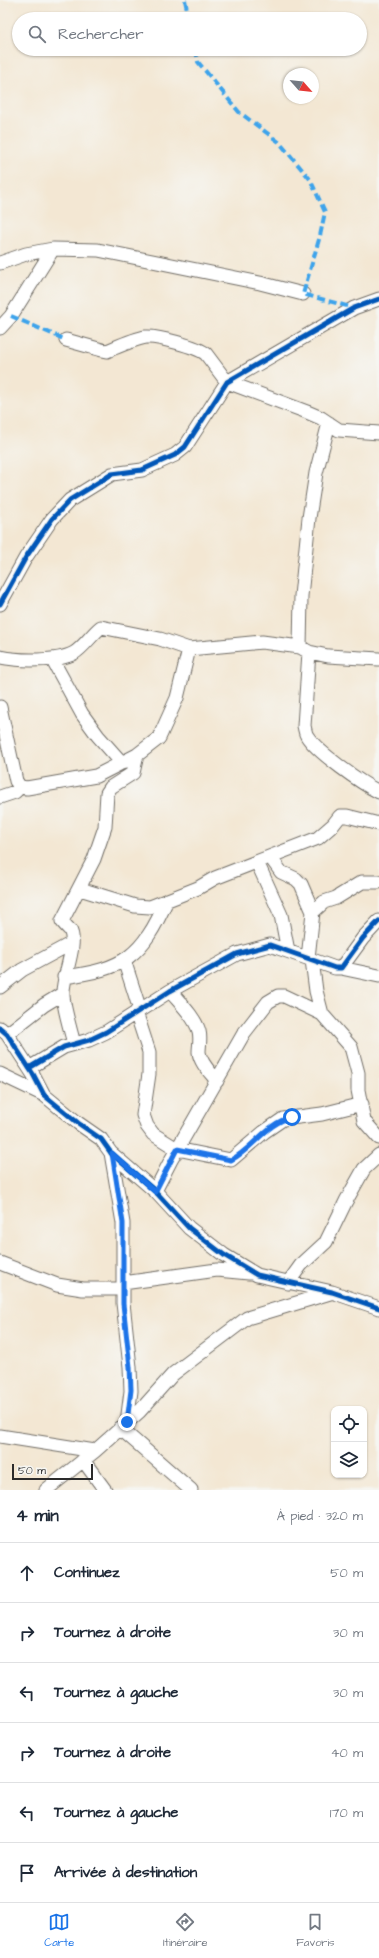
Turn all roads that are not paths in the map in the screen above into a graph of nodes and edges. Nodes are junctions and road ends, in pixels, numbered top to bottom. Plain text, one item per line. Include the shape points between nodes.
1 (53, 249) junction
2 (0, 263) edge
3 (303, 294) dead end
4 (379, 299) edge
5 (0, 328) edge
6 (66, 340) dead end
7 (227, 382) junction
8 (329, 423) junction
9 (379, 433) edge
10 (0, 604) edge
11 (189, 649) junction
12 (305, 649) junction
13 (0, 657) edge
14 (52, 658) junction
15 (379, 659) edge
16 (0, 707) edge
17 (137, 755) junction
18 (122, 763) junction
19 (20, 787) junction
20 (379, 792) edge
21 (0, 797) edge
22 (379, 824) edge
23 (271, 858) junction
24 (257, 862) junction
25 (379, 882) edge
26 (80, 889) junction
27 (167, 900) junction
28 (313, 912) junction
29 (379, 921) edge
30 (72, 943) junction
31 (288, 951) junction
32 (310, 959) junction
33 (124, 960) junction
34 (341, 968) junction
35 (379, 976) edge
36 (64, 977) junction
37 (0, 987) edge
38 (170, 991) junction
39 (62, 994) junction
40 (138, 1011) junction
41 (322, 1014) junction
42 (4, 1031) edge
43 (74, 1044) junction
44 (29, 1068) junction
45 (0, 1074) edge
46 (217, 1081) junction
47 (44, 1095) junction
48 (362, 1104) junction
49 (379, 1138) edge
50 (177, 1149) junction
51 (112, 1153) junction
52 (379, 1155) edge
53 (155, 1192) junction
54 (0, 1263) edge
55 (257, 1275) junction
56 (288, 1283) junction
57 (123, 1286) junction
58 (332, 1292) junction
59 (379, 1308) edge
60 (123, 1425) junction
61 (0, 1436) edge
62 (95, 1451) junction
63 (83, 1460) junction
64 (46, 1490) edge
65 (105, 1490) edge
66 (191, 1490) edge

1 - 2 street via 26,254
1 - 3 street via 98,250
1 - 5 street via 11,316
4 - 7 street via 354,308
6 - 7 street via 102,350 146,337 188,345 202,350
7 - 8 street via 308,412
7 - 10 street via 180,452 142,470 112,474 70,500 52,519 26,556
8 - 9 street via 339,430
8 - 12 street via 316,473 309,518 301,596
11 - 12 street via 262,642
11 - 14 street via 160,639 101,627 74,653
11 - 17 street via 177,698 159,738
12 - 15 street via 328,656
12 - 20 street via 306,735 337,764 366,786
13 - 14 street via 29,660
14 - 18 street via 82,714
16 - 19 street via 16,781
17 - 18 street
17 - 26 street via 133,773 111,787 107,793 105,827
18 - 19 street via 96,776
19 - 21 street via 15,792
22 - 23 street via 340,816 318,838
23 - 24 street
23 - 28 street via 282,872 301,884
24 - 27 street
24 - 31 street via 281,915
25 - 28 street via 362,882 336,898 324,902
26 - 27 street via 135,906 150,907
26 - 30 street via 62,921 71,931
27 - 33 street via 146,942
28 - 32 street
29 - 34 street
30 - 36 street
30 - 37 street via 22,970
31 - 32 street
31 - 38 street via 270,945 237,954
32 - 34 street
32 - 41 street
33 - 36 street via 106,970
33 - 40 street
34 - 35 street
36 - 39 street
38 - 40 street
38 - 46 street via 192,1017 199,1030 200,1059
39 - 42 street
39 - 43 street
40 - 43 street via 106,1032
40 - 50 street via 150,1052 143,1115 153,1134
41 - 46 street via 284,996 272,999 244,1033
41 - 48 street via 351,1047
42 - 44 street
43 - 44 street via 64,1047
44 - 47 street
45 - 47 street
46 - 50 street
47 - 51 street via 101,1139
48 - 49 street via 364,1121
48 - 50 street via 322,1114 283,1119 231,1160
50 - 53 street
51 - 53 street
51 - 57 street via 123,1223
52 - 56 street via 364,1169 326,1242 301,1265
53 - 55 street via 189,1228 224,1255
54 - 57 street via 57,1285 83,1289
55 - 56 street
55 - 57 street via 217,1270
56 - 58 street
57 - 60 street via 131,1390
58 - 59 street
58 - 60 street via 247,1318 173,1374
60 - 62 street
60 - 66 street
61 - 62 street
62 - 63 street
63 - 64 street
63 - 65 street

